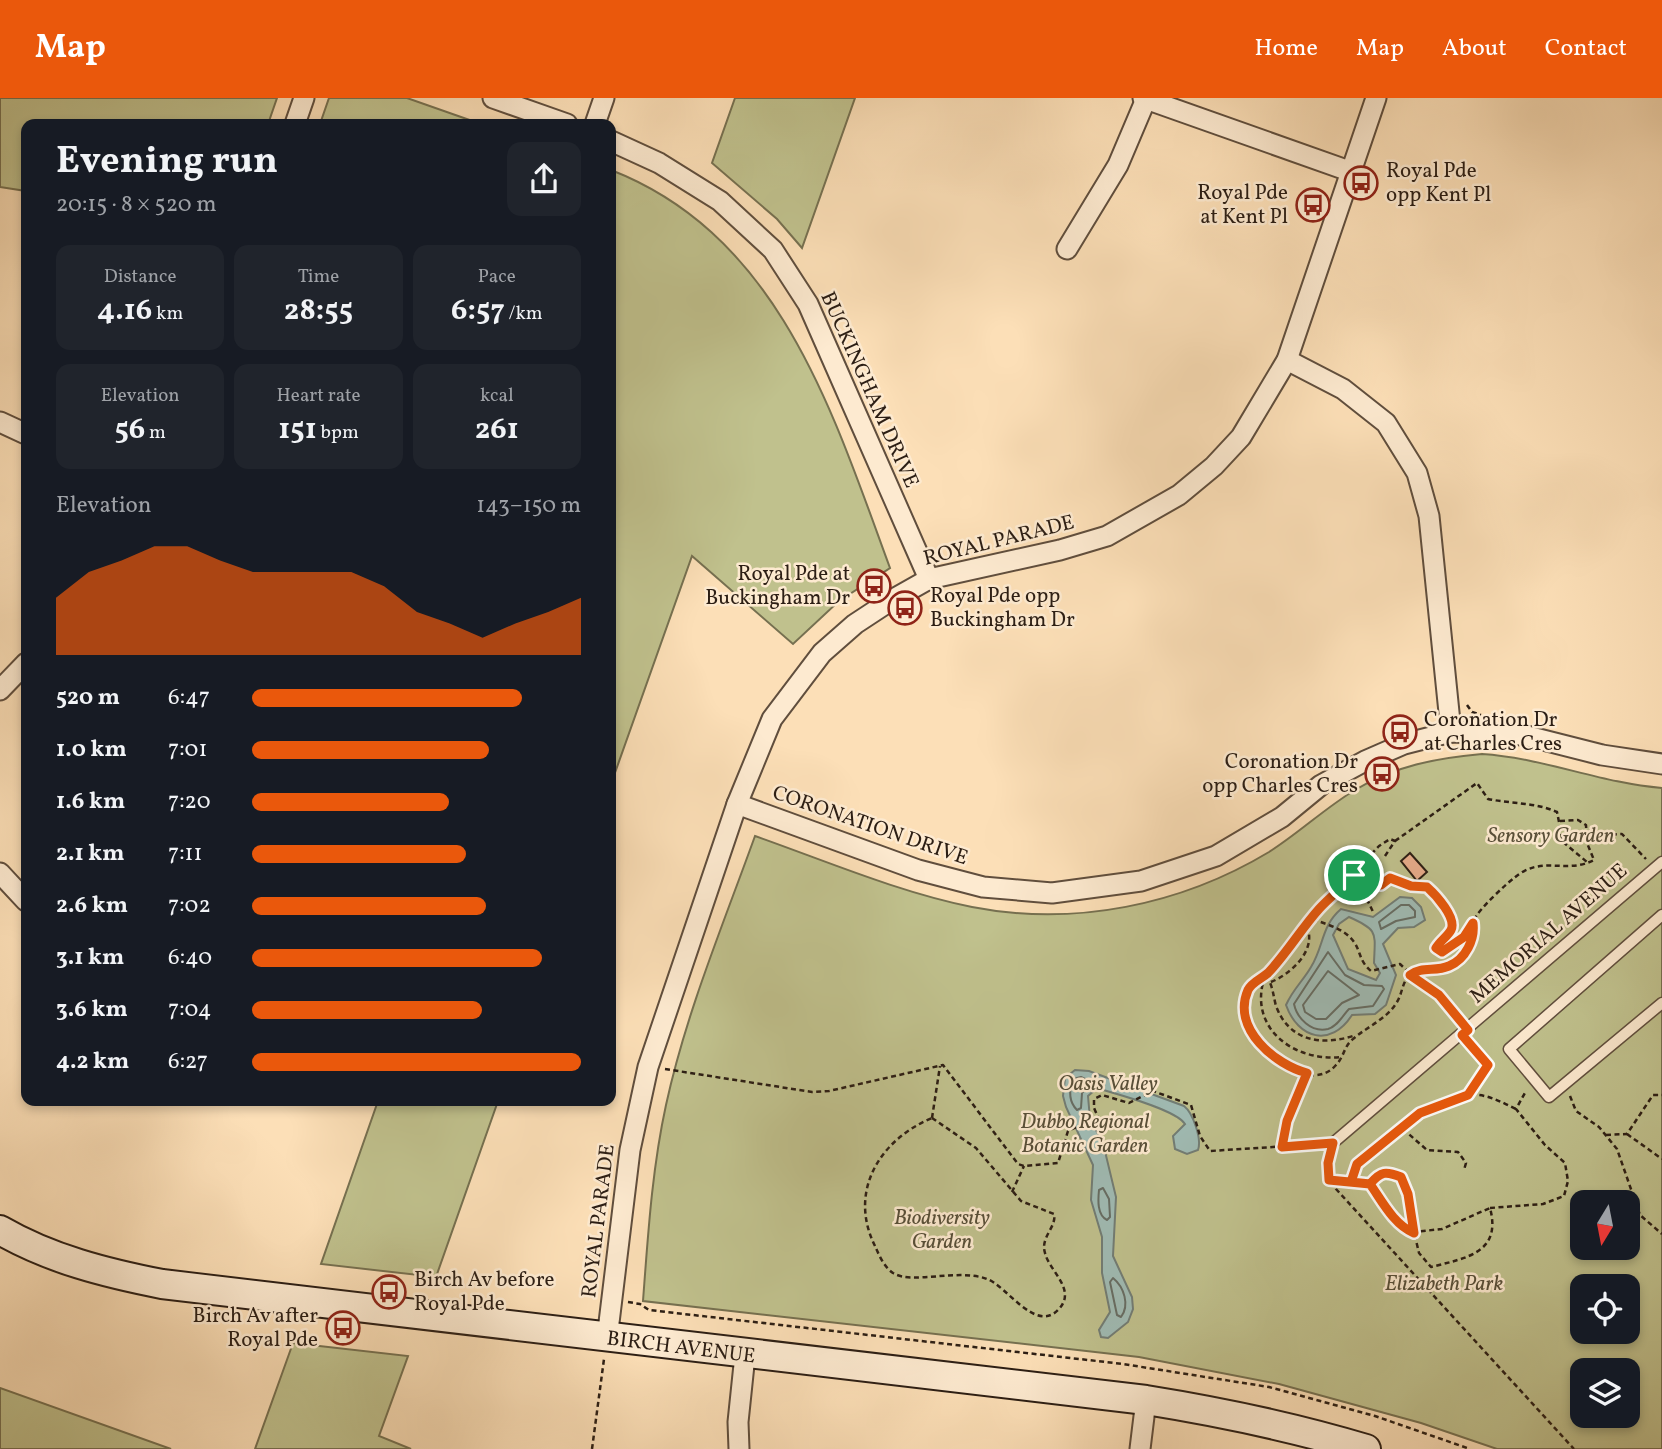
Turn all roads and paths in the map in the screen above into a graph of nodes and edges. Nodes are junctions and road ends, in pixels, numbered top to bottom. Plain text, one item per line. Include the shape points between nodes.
1 (304, 98) edge
2 (493, 98) edge
3 (604, 98) edge
4 (1376, 98) edge
5 (1145, 99) edge
6 (297, 119) edge
7 (553, 119) edge
8 (597, 119) edge
9 (616, 143) edge
10 (1352, 172) junction
11 (1068, 249) dead end
12 (1287, 360) junction
13 (0, 422) edge
14 (21, 432) edge
15 (929, 579) junction
16 (21, 668) edge
17 (0, 690) edge
18 (1451, 732) junction
19 (1662, 764) edge
20 (737, 804) junction
21 (1559, 821) junction
22 (1395, 841) junction
23 (1587, 843) junction
24 (1385, 856) dead end
25 (1588, 864) junction
26 (1658, 865) edge
27 (0, 873) edge
28 (1354, 875) junction
29 (1350, 880) junction
30 (21, 896) edge
31 (1374, 914) dead end
32 (1662, 915) edge
33 (1312, 918) junction
34 (1473, 923) junction
35 (1306, 926) junction
36 (1410, 975) junction
37 (1265, 976) junction
38 (1271, 982) junction
39 (1662, 1003) edge
40 (1465, 1033) junction
41 (1356, 1035) junction
42 (1341, 1057) junction
43 (940, 1066) junction
44 (648, 1067) junction
45 (1307, 1073) junction
46 (1533, 1078) junction
47 (1566, 1084) junction
48 (1468, 1095) junction
49 (1662, 1095) edge
50 (1516, 1109) junction
51 (932, 1118) junction
52 (1403, 1129) junction
53 (1627, 1134) junction
54 (1606, 1135) junction
55 (1333, 1143) junction
56 (1282, 1147) junction
57 (1662, 1159) edge
58 (1024, 1166) junction
59 (1464, 1170) dead end
60 (1329, 1180) junction
61 (1351, 1182) junction
62 (1370, 1184) junction
63 (1012, 1193) junction
64 (1490, 1208) junction
65 (0, 1230) edge
66 (1414, 1233) junction
67 (1662, 1234) edge
68 (611, 1300) junction
69 (607, 1339) junction
70 (745, 1355) junction
71 (1146, 1400) junction
72 (592, 1449) edge
73 (739, 1449) edge
74 (1140, 1449) edge
75 (1366, 1449) edge
76 (1470, 1449) edge
77 (1574, 1449) edge

1 - 6 street
2 - 7 street
3 - 8 street
4 - 10 street, ROYAL PARADE
5 - 10 street
5 - 11 street via 1118,165
9 - 15 street, BUCKINGHAM DRIVE via 659,163 720,201 773,250 808,304
10 - 12 street, ROYAL PARADE
12 - 15 street, ROYAL PARADE via 1232,446 1180,495 1146,517 1107,536 1060,550
12 - 18 street via 1343,390 1386,423 1417,473 1429,516
13 - 14 street
15 - 20 street, ROYAL PARADE via 855,624 822,653 772,719
16 - 17 street
18 - 19 street, CORONATION DRIVE via 1523,735
18 - 20 street, CORONATION DRIVE via 1404,744 1365,761 1216,856 1141,881 1052,893 983,887 918,870
20 - 44 street, ROYAL PARADE
21 - 22 path via 1556,812 1537,803 1488,799 1476,783
21 - 23 path via 1578,820 1586,825
21 - 25 path via 1563,842
22 - 24 path
22 - 28 path via 1379,846
23 - 25 path via 1594,860
23 - 26 path via 1622,834
25 - 34 path via 1530,867 1514,877
26 - 40 lane, MEMORIAL AVENUE
27 - 30 street
28 - 29 path
28 - 34 path via 1373,877 1374,885 1390,878 1427,887 1453,925 1436,948 1442,952 1464,937
29 - 31 path via 1366,895
29 - 33 path
32 - 46 lane via 1509,1049
33 - 35 path
33 - 36 path via 1338,928 1355,944 1362,964 1371,971 1400,964
34 - 36 path via 1475,936 1450,965 1418,969
35 - 37 path
35 - 38 path via 1310,941 1304,954 1282,978
36 - 40 path via 1439,995
36 - 41 path via 1387,1015
37 - 38 path
37 - 42 path via 1261,1005 1271,1032 1306,1055
37 - 45 path via 1247,993 1249,1025 1275,1059
38 - 41 path via 1279,1013 1298,1034 1319,1043
39 - 47 lane
40 - 48 path via 1488,1065
40 - 55 lane, MEMORIAL AVENUE
41 - 42 path
42 - 45 path via 1330,1070
43 - 44 path via 812,1092
43 - 51 path
43 - 58 path
44 - 68 street, ROYAL PARADE via 630,1150
45 - 56 path via 1287,1121
46 - 47 lane via 1549,1097
46 - 50 path
47 - 54 path via 1576,1111
48 - 50 path via 1485,1095
48 - 52 path via 1420,1113
49 - 53 path via 1653,1095
50 - 64 path via 1564,1163 1568,1181 1564,1196 1543,1204
51 - 63 path via 976,1148
51 - 63 path via 892,1141 864,1201 864,1220 892,1272 905,1277 968,1273 991,1280 1028,1311 1053,1315 1062,1307 1064,1293 1062,1278 1045,1254 1045,1237 1054,1214
52 - 59 path via 1427,1150 1458,1152 1466,1163
52 - 61 path via 1357,1164
53 - 54 path
53 - 57 path
54 - 67 path via 1620,1158 1640,1215
55 - 56 path
55 - 60 path
56 - 58 path via 1210,1151 1200,1136 1191,1105 1153,1091 1129,1102 1102,1095 1094,1099 1098,1117 1065,1136 1058,1163
58 - 63 path
60 - 61 path
60 - 77 path
61 - 62 path
62 - 66 path via 1388,1211
62 - 66 path via 1378,1174 1401,1177
64 - 66 path via 1442,1229
64 - 66 path via 1494,1224 1486,1247 1457,1261 1431,1267 1419,1253
65 - 69 street, BIRCH AVENUE via 60,1258 162,1284
68 - 69 street, ROYAL PARADE
68 - 76 path via 640,1304 649,1310 1123,1364 1269,1387 1375,1416
69 - 70 street, BIRCH AVENUE
69 - 72 path
70 - 71 street, BIRCH AVENUE
70 - 73 street
71 - 74 street
71 - 75 street, BIRCH AVENUE via 1260,1421

